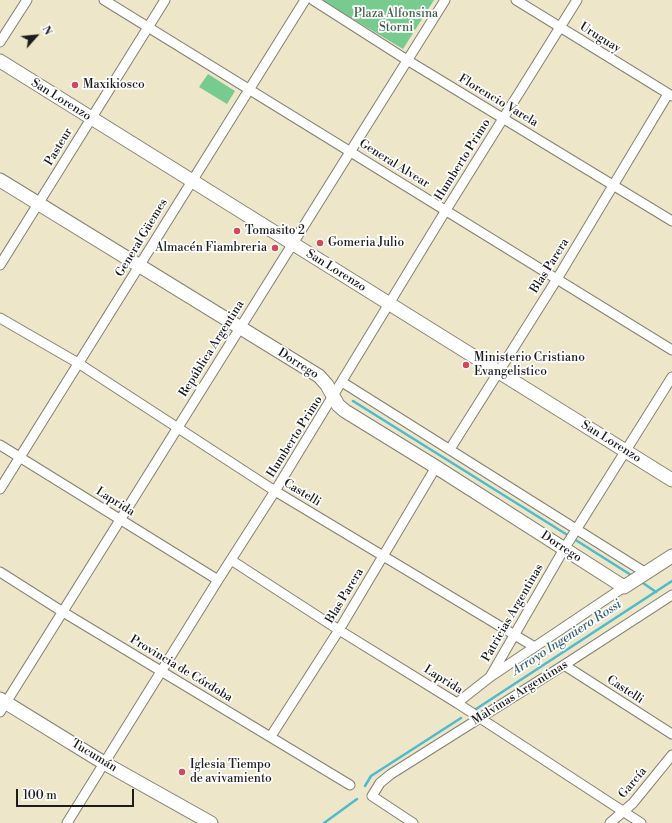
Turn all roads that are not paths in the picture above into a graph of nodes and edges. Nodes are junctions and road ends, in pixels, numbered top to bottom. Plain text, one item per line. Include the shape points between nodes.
1 (27, 0) edge
2 (104, 0) edge
3 (165, 0) edge
4 (305, 0) edge
5 (313, 0) edge
6 (445, 0) edge
7 (516, 0) edge
8 (577, 0) edge
9 (148, 26) junction
10 (561, 28) junction
11 (0, 42) edge
12 (407, 60) junction
13 (0, 61) edge
14 (249, 88) junction
15 (670, 95) edge
16 (90, 118) junction
17 (503, 118) junction
18 (350, 151) junction
19 (0, 180) edge
20 (191, 181) junction
21 (614, 186) junction
22 (39, 203) junction
23 (446, 210) junction
24 (672, 221) edge
25 (292, 244) junction
26 (0, 265) edge
27 (140, 265) junction
28 (557, 279) junction
29 (389, 304) junction
30 (0, 318) edge
31 (240, 328) junction
32 (672, 350) edge
33 (78, 363) junction
34 (499, 372) junction
35 (672, 378) edge
36 (342, 382) junction
37 (333, 397) junction
38 (177, 426) junction
39 (0, 445) edge
40 (450, 449) junction
41 (626, 452) junction
42 (20, 457) junction
43 (436, 467) junction
44 (672, 480) edge
45 (0, 489) edge
46 (275, 491) junction
47 (120, 519) junction
48 (578, 530) junction
49 (564, 549) junction
50 (384, 555) junction
51 (672, 556) edge
52 (231, 560) junction
53 (0, 572) edge
54 (646, 573) junction
55 (218, 580) junction
56 (624, 587) junction
57 (672, 595) edge
58 (63, 612) junction
59 (339, 630) junction
60 (514, 634) junction
61 (534, 646) junction
62 (564, 665) junction
63 (161, 671) junction
64 (490, 676) junction
65 (2, 704) edge
66 (460, 705) junction
67 (476, 717) junction
68 (672, 734) edge
69 (271, 736) junction
70 (672, 755) edge
71 (104, 763) junction
72 (350, 785) dead end
73 (624, 812) junction
74 (67, 823) edge
75 (211, 823) edge
76 (414, 823) edge
77 (610, 823) edge
78 (640, 823) edge

1 - 11 street
2 - 9 street, General Alvear
3 - 9 street, Pasteur
4 - 14 street, General Güemes
5 - 12 street, Florencio Varela
6 - 12 street, República Argentina
7 - 10 street, Uruguay
8 - 10 street, Humberto Primo
9 - 14 street, General Alvear
9 - 16 street, Pasteur
10 - 15 street, Uruguay
10 - 17 street, Humberto Primo
12 - 17 street, Florencio Varela
12 - 18 street, República Argentina
13 - 16 street, San Lorenzo
14 - 18 street, General Alvear
14 - 20 street, General Güemes
15 - 21 street, Blas Parera
16 - 20 street, San Lorenzo
16 - 22 street, Pasteur
17 - 21 street, Florencio Varela
17 - 23 street, Humberto Primo
18 - 23 street, General Alvear
18 - 25 street, República Argentina
19 - 22 street, Dorrego
20 - 25 street, San Lorenzo
20 - 27 street, General Güemes
21 - 24 street, Florencio Varela
21 - 28 street, Blas Parera
22 - 26 street, Pasteur
22 - 27 street, Dorrego
23 - 28 street, General Alvear
23 - 29 street, Humberto Primo
25 - 29 street, San Lorenzo
25 - 31 street, República Argentina
27 - 31 street, Dorrego
27 - 33 street, General Güemes
28 - 32 street, General Alvear
28 - 34 street, Blas Parera
29 - 34 street, San Lorenzo
29 - 36 street, Humberto Primo
30 - 33 street, Castelli
31 - 37 street, Dorrego via 323,379
31 - 38 street, República Argentina
33 - 38 street, Castelli
33 - 42 street, General Güemes
34 - 40 street, Blas Parera
34 - 41 street, San Lorenzo
35 - 41 street, Patricias Argentinas
36 - 37 street, Humberto Primo
36 - 40 street, Dorrego
37 - 43 street, Dorrego via 344,411
37 - 46 street, Humberto Primo
38 - 46 street, Castelli
38 - 47 street, República Argentina
39 - 42 street, Laprida
40 - 48 street, Dorrego
41 - 44 street, San Lorenzo
41 - 48 street, Patricias Argentinas
42 - 45 street, General Güemes
42 - 47 street, Laprida
43 - 49 street, Dorrego
43 - 50 street, Blas Parera
46 - 50 street, Castelli
46 - 52 street, Humberto Primo
47 - 55 street, Laprida
47 - 58 street, República Argentina
48 - 49 street, Patricias Argentinas
48 - 54 street, Dorrego
49 - 56 street, Dorrego
49 - 60 street, Patricias Argentinas
50 - 59 street, Blas Parera
50 - 60 street, Castelli
51 - 54 street
52 - 55 street, Humberto Primo
52 - 59 street, Laprida
53 - 58 street, Provincia de Córdoba
54 - 56 street
55 - 63 street, Humberto Primo
56 - 61 street
57 - 62 street, Malvinas Argentinas
58 - 63 street, Provincia de Córdoba
58 - 65 street, República Argentina
59 - 66 street, Laprida
59 - 69 street, Blas Parera
60 - 61 street, Castelli
60 - 64 street, Patricias Argentinas
61 - 64 street
62 - 67 street, Malvinas Argentinas
62 - 68 street, Castelli
63 - 69 street, Provincia de Córdoba
63 - 71 street, Humberto Primo
64 - 66 street
65 - 71 street, Tucumán
66 - 67 street, Laprida
67 - 73 street, Laprida
67 - 76 street, Malvinas Argentinas via 391,774 380,783 372,796 374,800
69 - 72 street, Provincia de Córdoba
70 - 73 street, García
71 - 74 street, Humberto Primo
71 - 75 street, Tucumán
73 - 77 street, García
73 - 78 street, Laprida

